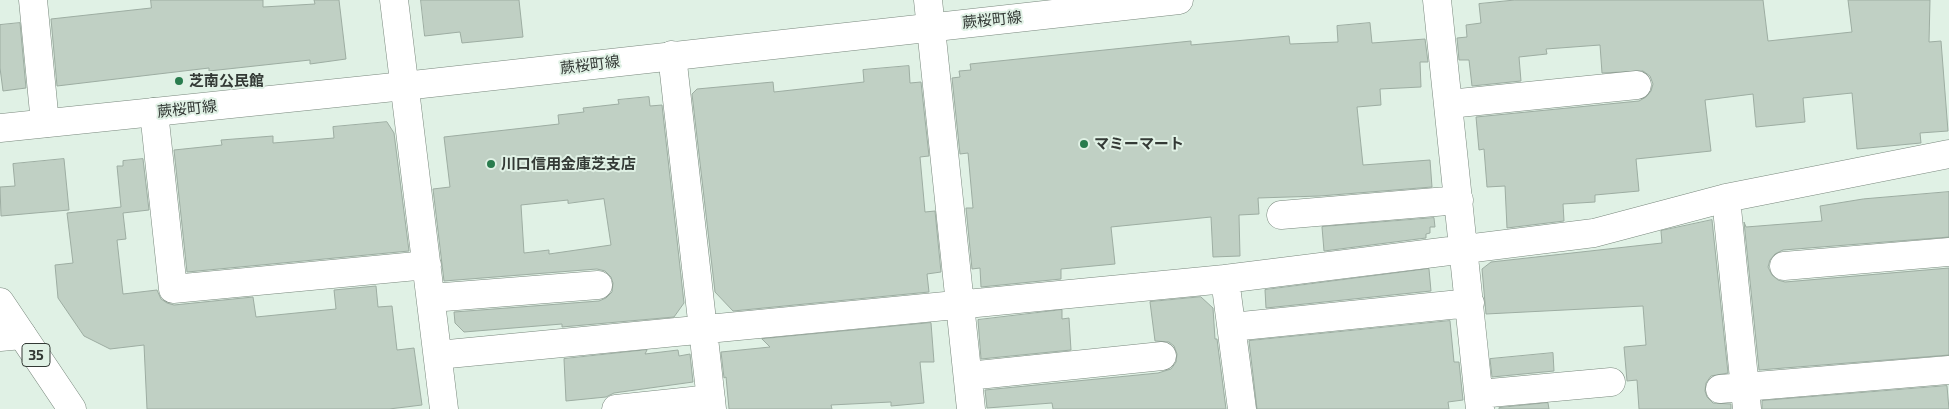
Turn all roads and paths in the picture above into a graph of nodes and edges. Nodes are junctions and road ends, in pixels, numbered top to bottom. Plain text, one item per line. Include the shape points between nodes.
1 (33, 0) edge
2 (394, 0) edge
3 (1180, 0) edge
4 (1438, 0) edge
5 (929, 10) edge
6 (672, 55) junction
7 (1637, 85) dead end
8 (404, 86) junction
9 (1449, 104) junction
10 (154, 112) junction
11 (45, 123) junction
12 (0, 128) edge
13 (1949, 154) edge
14 (1726, 198) junction
15 (1459, 200) junction
16 (1281, 215) dead end
17 (1464, 248) junction
18 (1949, 252) edge
19 (427, 265) junction
20 (1784, 266) dead end
21 (1225, 279) junction
22 (598, 285) dead end
23 (431, 298) junction
24 (0, 302) edge
25 (1470, 304) junction
26 (961, 306) junction
27 (1232, 327) junction
28 (702, 330) junction
29 (11, 336) edge
30 (438, 355) junction
31 (1162, 356) dead end
32 (1949, 370) edge
33 (968, 376) junction
34 (1611, 382) dead end
35 (1737, 394) edge
36 (1480, 402) edge
37 (711, 404) edge
38 (72, 409) edge
39 (444, 409) edge
40 (616, 409) edge
41 (970, 409) edge
42 (1242, 409) edge

1 - 11 street
2 - 8 street
3 - 5 street, 蕨桜町線
4 - 9 street
5 - 6 street, 蕨桜町線
5 - 26 street
6 - 8 street, 蕨桜町線
6 - 28 street
7 - 9 street
8 - 10 street, 蕨桜町線
8 - 19 street
9 - 15 street
10 - 11 street, 蕨桜町線
10 - 19 street via 173,289
11 - 12 street, 蕨桜町線
13 - 14 street
14 - 17 street via 1594,233
14 - 35 street
15 - 16 street
15 - 17 street
17 - 21 street
17 - 25 street
18 - 20 street
19 - 23 street
21 - 26 street
21 - 27 street
22 - 23 street
23 - 30 street
24 - 29 street, 35
25 - 27 street
25 - 36 street
26 - 28 street
26 - 33 street
27 - 42 street
28 - 30 street
28 - 37 street
29 - 38 street, 35
30 - 39 street
31 - 33 street
32 - 35 street
33 - 41 street
34 - 36 street
37 - 40 street

